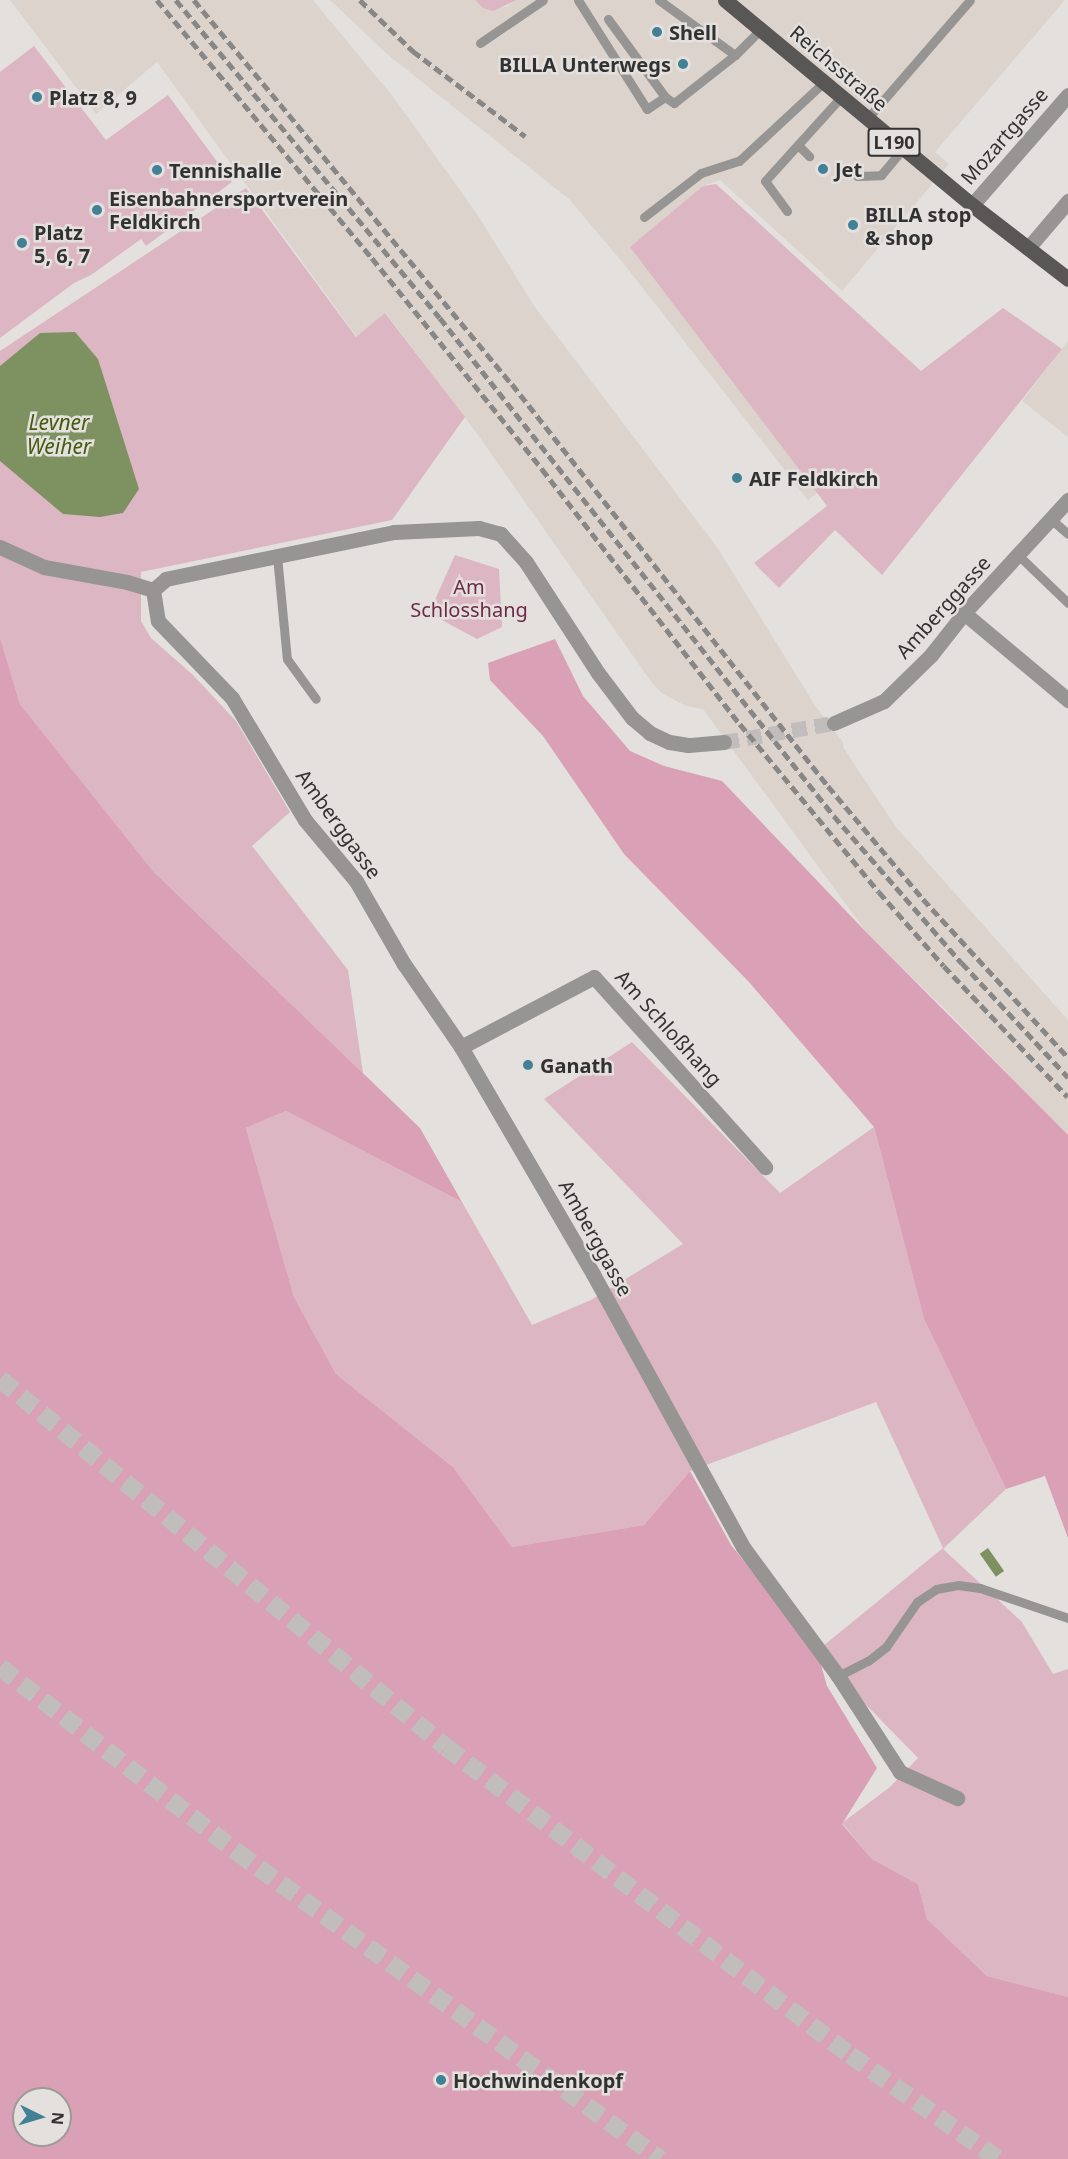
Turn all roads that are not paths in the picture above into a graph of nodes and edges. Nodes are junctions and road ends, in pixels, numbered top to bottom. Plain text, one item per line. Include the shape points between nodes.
1 (543, 0) edge
2 (578, 0) edge
3 (659, 0) edge
4 (725, 0) edge
5 (970, 0) edge
6 (608, 19) dead end
7 (760, 30) junction
8 (480, 43) dead end
9 (735, 55) junction
10 (823, 83) junction
11 (1068, 95) edge
12 (665, 97) junction
13 (840, 98) junction
14 (867, 119) junction
15 (798, 146) junction
16 (903, 148) junction
17 (808, 156) dead end
18 (857, 176) dead end
19 (1068, 201) edge
20 (972, 205) junction
21 (787, 211) dead end
22 (644, 217) dead end
23 (1028, 248) junction
24 (1068, 279) edge
25 (1068, 500) edge
26 (1052, 520) junction
27 (1068, 534) edge
28 (0, 547) edge
29 (1018, 555) junction
30 (277, 556) junction
31 (153, 590) junction
32 (1068, 603) edge
33 (963, 613) junction
34 (316, 699) dead end
35 (1068, 700) edge
36 (834, 723) tunnel mouth
37 (724, 742) tunnel mouth
38 (461, 1047) junction
39 (765, 1167) dead end
40 (1068, 1618) edge
41 (838, 1677) junction
42 (957, 1798) dead end

1 - 8 lane
2 - 12 lane via 647,109
3 - 9 lane
4 - 7 main road, Reichsstraße / L190
5 - 14 lane
6 - 12 lane
7 - 9 lane
7 - 10 main road, Reichsstraße / L190
9 - 12 lane via 674,103
10 - 13 main road, Reichsstraße / L190
10 - 22 lane via 739,161 701,173
11 - 20 street, Mozartgasse
13 - 14 main road, Reichsstraße / L190
13 - 15 lane
14 - 16 main road, Reichsstraße / L190
15 - 17 lane
15 - 21 lane via 765,181
16 - 18 lane via 880,175
16 - 20 main road, Reichsstraße / L190
19 - 23 street
20 - 23 main road, Reichsstraße / L190
23 - 24 main road, Reichsstraße / L190
25 - 26 street, Amberggasse
26 - 27 lane
26 - 29 street, Amberggasse
28 - 31 street via 44,567
29 - 32 lane
29 - 33 street, Amberggasse
30 - 31 street via 166,579
30 - 34 lane via 287,659
30 - 37 street via 394,532 456,527 501,534 526,562 632,718 669,742
31 - 38 street, Amberggasse via 158,621 232,698 305,820 356,882 404,964
33 - 35 street
33 - 36 street, Amberggasse via 931,655 884,701
38 - 39 street, Am Schloßhang via 594,977
38 - 41 street, Amberggasse via 593,1274 743,1547
40 - 41 lane via 980,1588 958,1585 936,1589 917,1602 886,1647
41 - 42 street, Amberggasse via 900,1772

